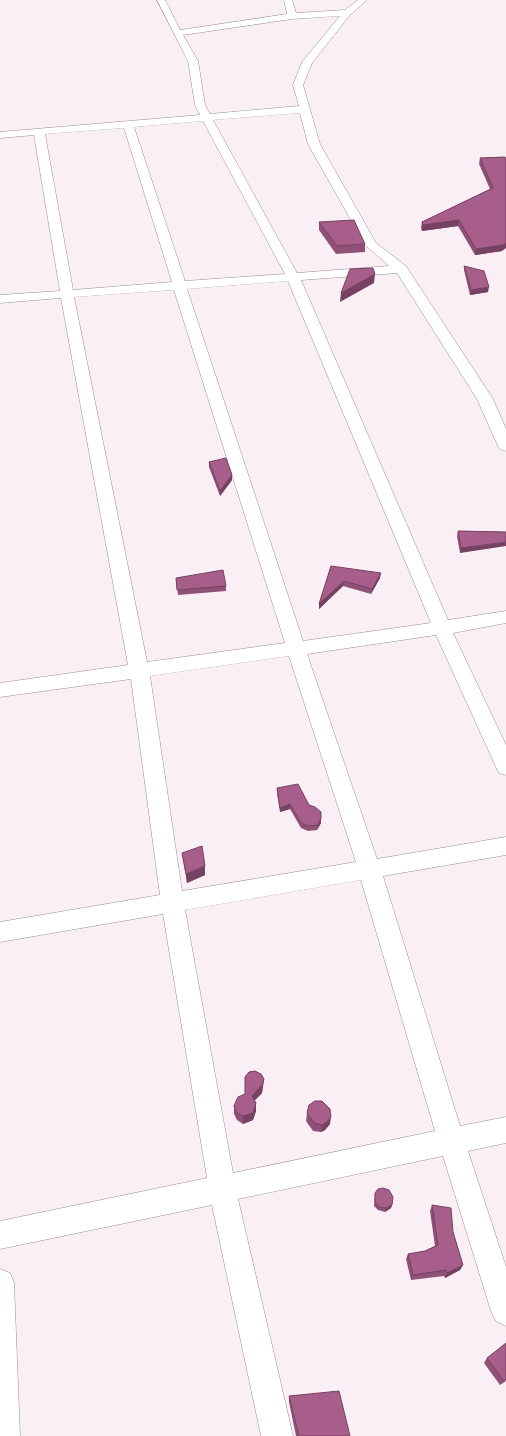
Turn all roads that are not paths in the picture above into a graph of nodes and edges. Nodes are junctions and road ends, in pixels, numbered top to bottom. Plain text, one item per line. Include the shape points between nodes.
1 (161, 0) edge
2 (288, 0) edge
3 (363, 0) edge
4 (347, 13) junction
5 (292, 16) junction
6 (177, 33) junction
7 (305, 109) junction
8 (206, 117) junction
9 (128, 124) junction
10 (38, 132) junction
11 (0, 135) edge
12 (401, 269) junction
13 (293, 277) junction
14 (180, 286) junction
15 (67, 295) junction
16 (0, 300) edge
17 (506, 446) edge
18 (506, 617) edge
19 (442, 628) junction
20 (296, 648) junction
21 (140, 670) junction
22 (0, 690) edge
23 (506, 767) edge
24 (506, 846) edge
25 (369, 868) junction
26 (172, 902) junction
27 (0, 932) edge
28 (506, 1130) edge
29 (451, 1140) junction
30 (222, 1188) junction
31 (0, 1236) edge
32 (0, 1283) edge
33 (506, 1310) edge
34 (4, 1436) edge
35 (277, 1436) edge

1 - 6 street
2 - 5 street
3 - 4 street
4 - 5 street
4 - 7 street via 307,62 298,85
5 - 6 street via 229,28
6 - 8 street via 193,61 200,105
7 - 8 street
7 - 12 street via 314,144 372,245
8 - 9 street
8 - 13 street
9 - 10 street
9 - 14 street
10 - 11 street
10 - 15 street
12 - 13 street
12 - 17 street via 484,399
13 - 14 street
13 - 19 street
14 - 15 street
14 - 20 street
15 - 16 street
15 - 21 street
18 - 19 street
19 - 20 street
19 - 23 street
20 - 21 street
20 - 25 street
21 - 22 street
21 - 26 street
24 - 25 street
25 - 26 street
25 - 29 street
26 - 27 street
26 - 30 street
28 - 29 street
29 - 30 street
29 - 33 street
30 - 31 street
30 - 35 street
32 - 34 street

